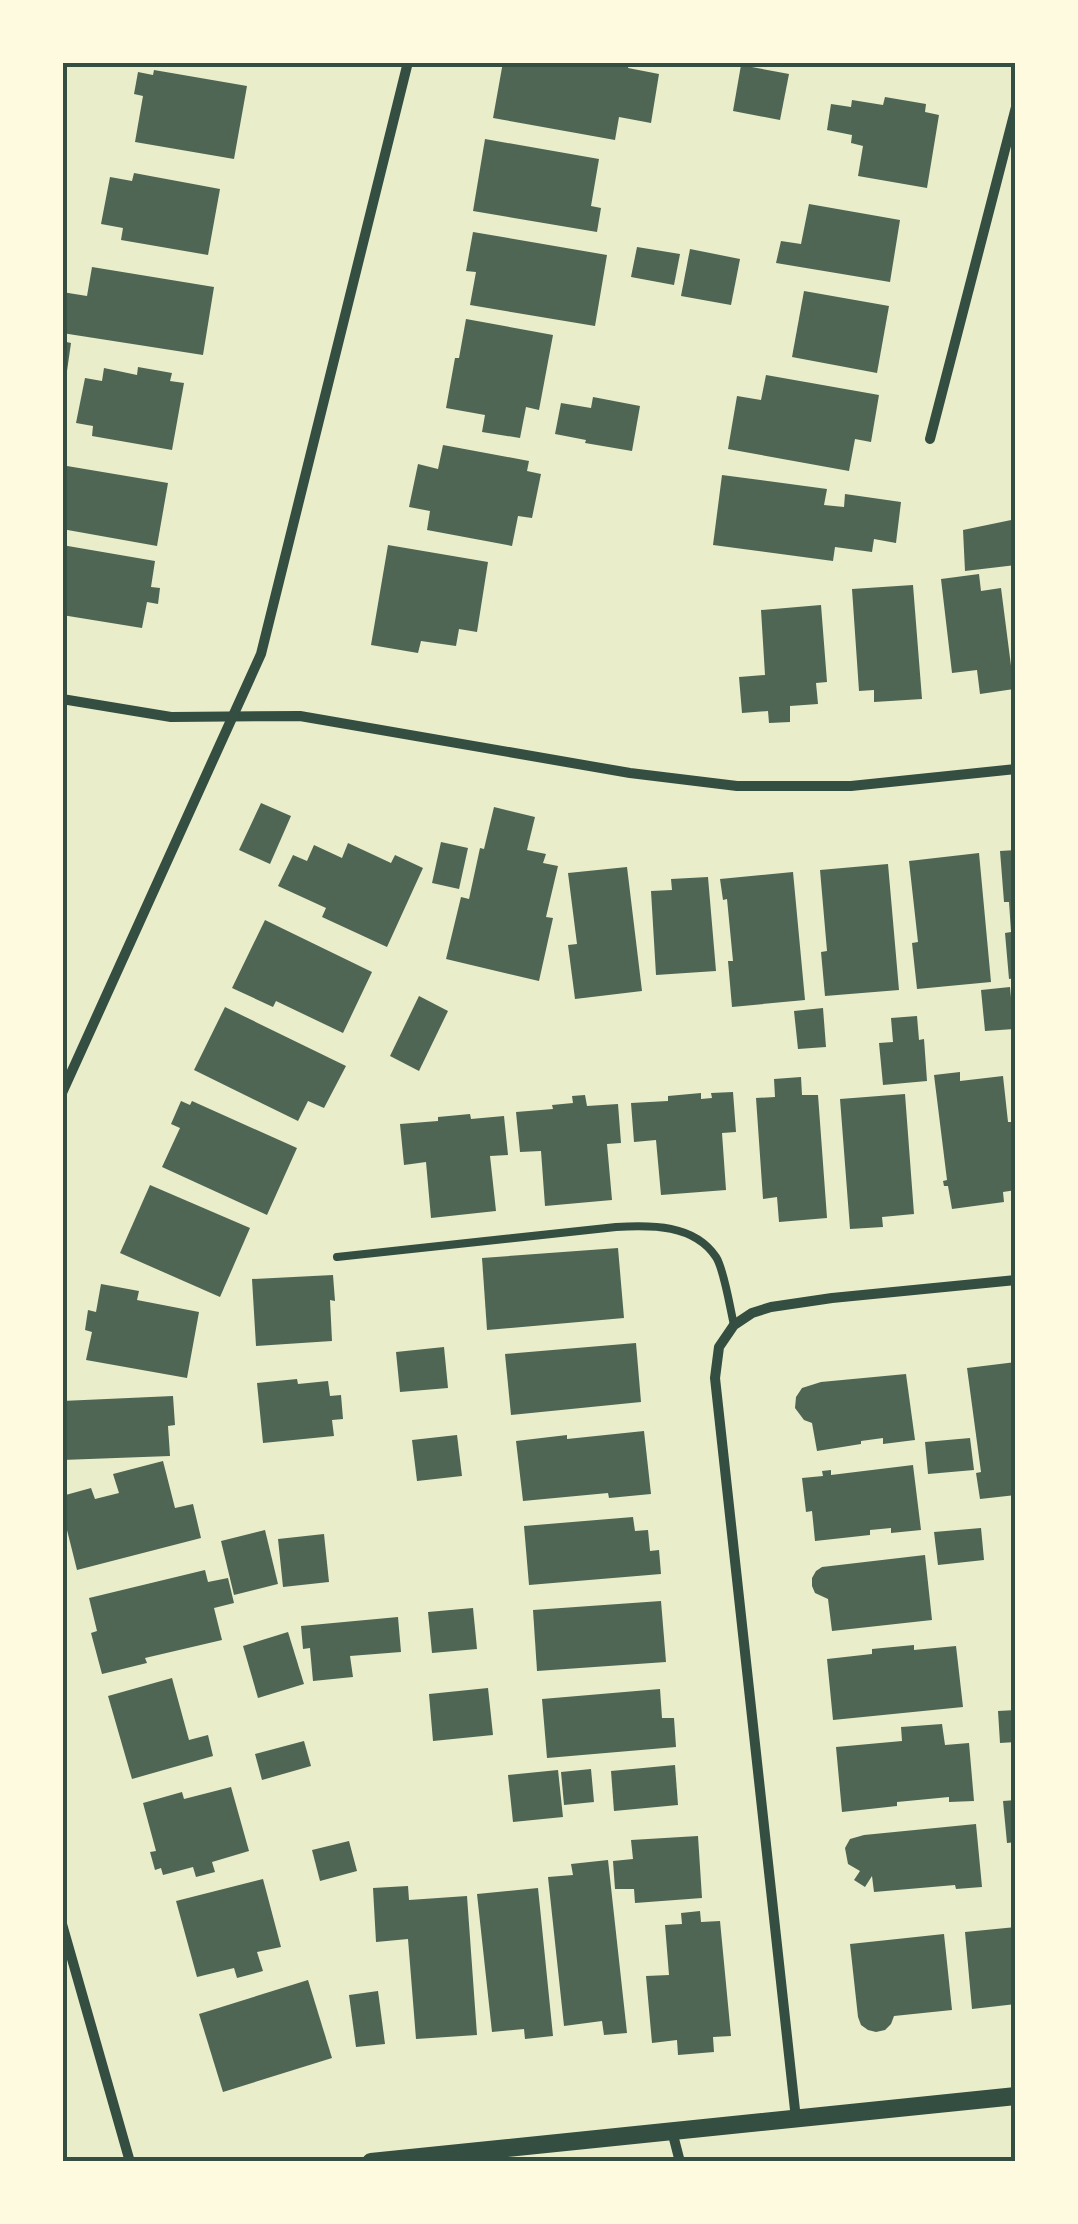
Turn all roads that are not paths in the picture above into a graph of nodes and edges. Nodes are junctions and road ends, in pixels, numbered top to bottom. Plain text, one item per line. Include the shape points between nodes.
1 (408, 62) edge
2 (1016, 107) edge
3 (930, 439) dead end
4 (62, 699) edge
5 (233, 717) junction
6 (1016, 769) edge
7 (62, 1092) edge
8 (337, 1257) dead end
9 (1016, 1280) edge
10 (734, 1324) junction
11 (62, 1924) edge
12 (1016, 2096) edge
13 (796, 2118) junction
14 (672, 2132) junction
15 (130, 2162) edge
16 (371, 2162) edge
17 (680, 2162) edge

1 - 5 street via 261,654
2 - 3 street
4 - 5 street via 171,717
5 - 6 street via 300,716 737,786 851,786
5 - 7 street
8 - 10 lane via 658,1225 698,1238 718,1259
9 - 10 street via 772,1307
10 - 13 street via 719,1348 716,1378
11 - 15 street
12 - 13 street
13 - 14 street
14 - 16 street
14 - 17 street

